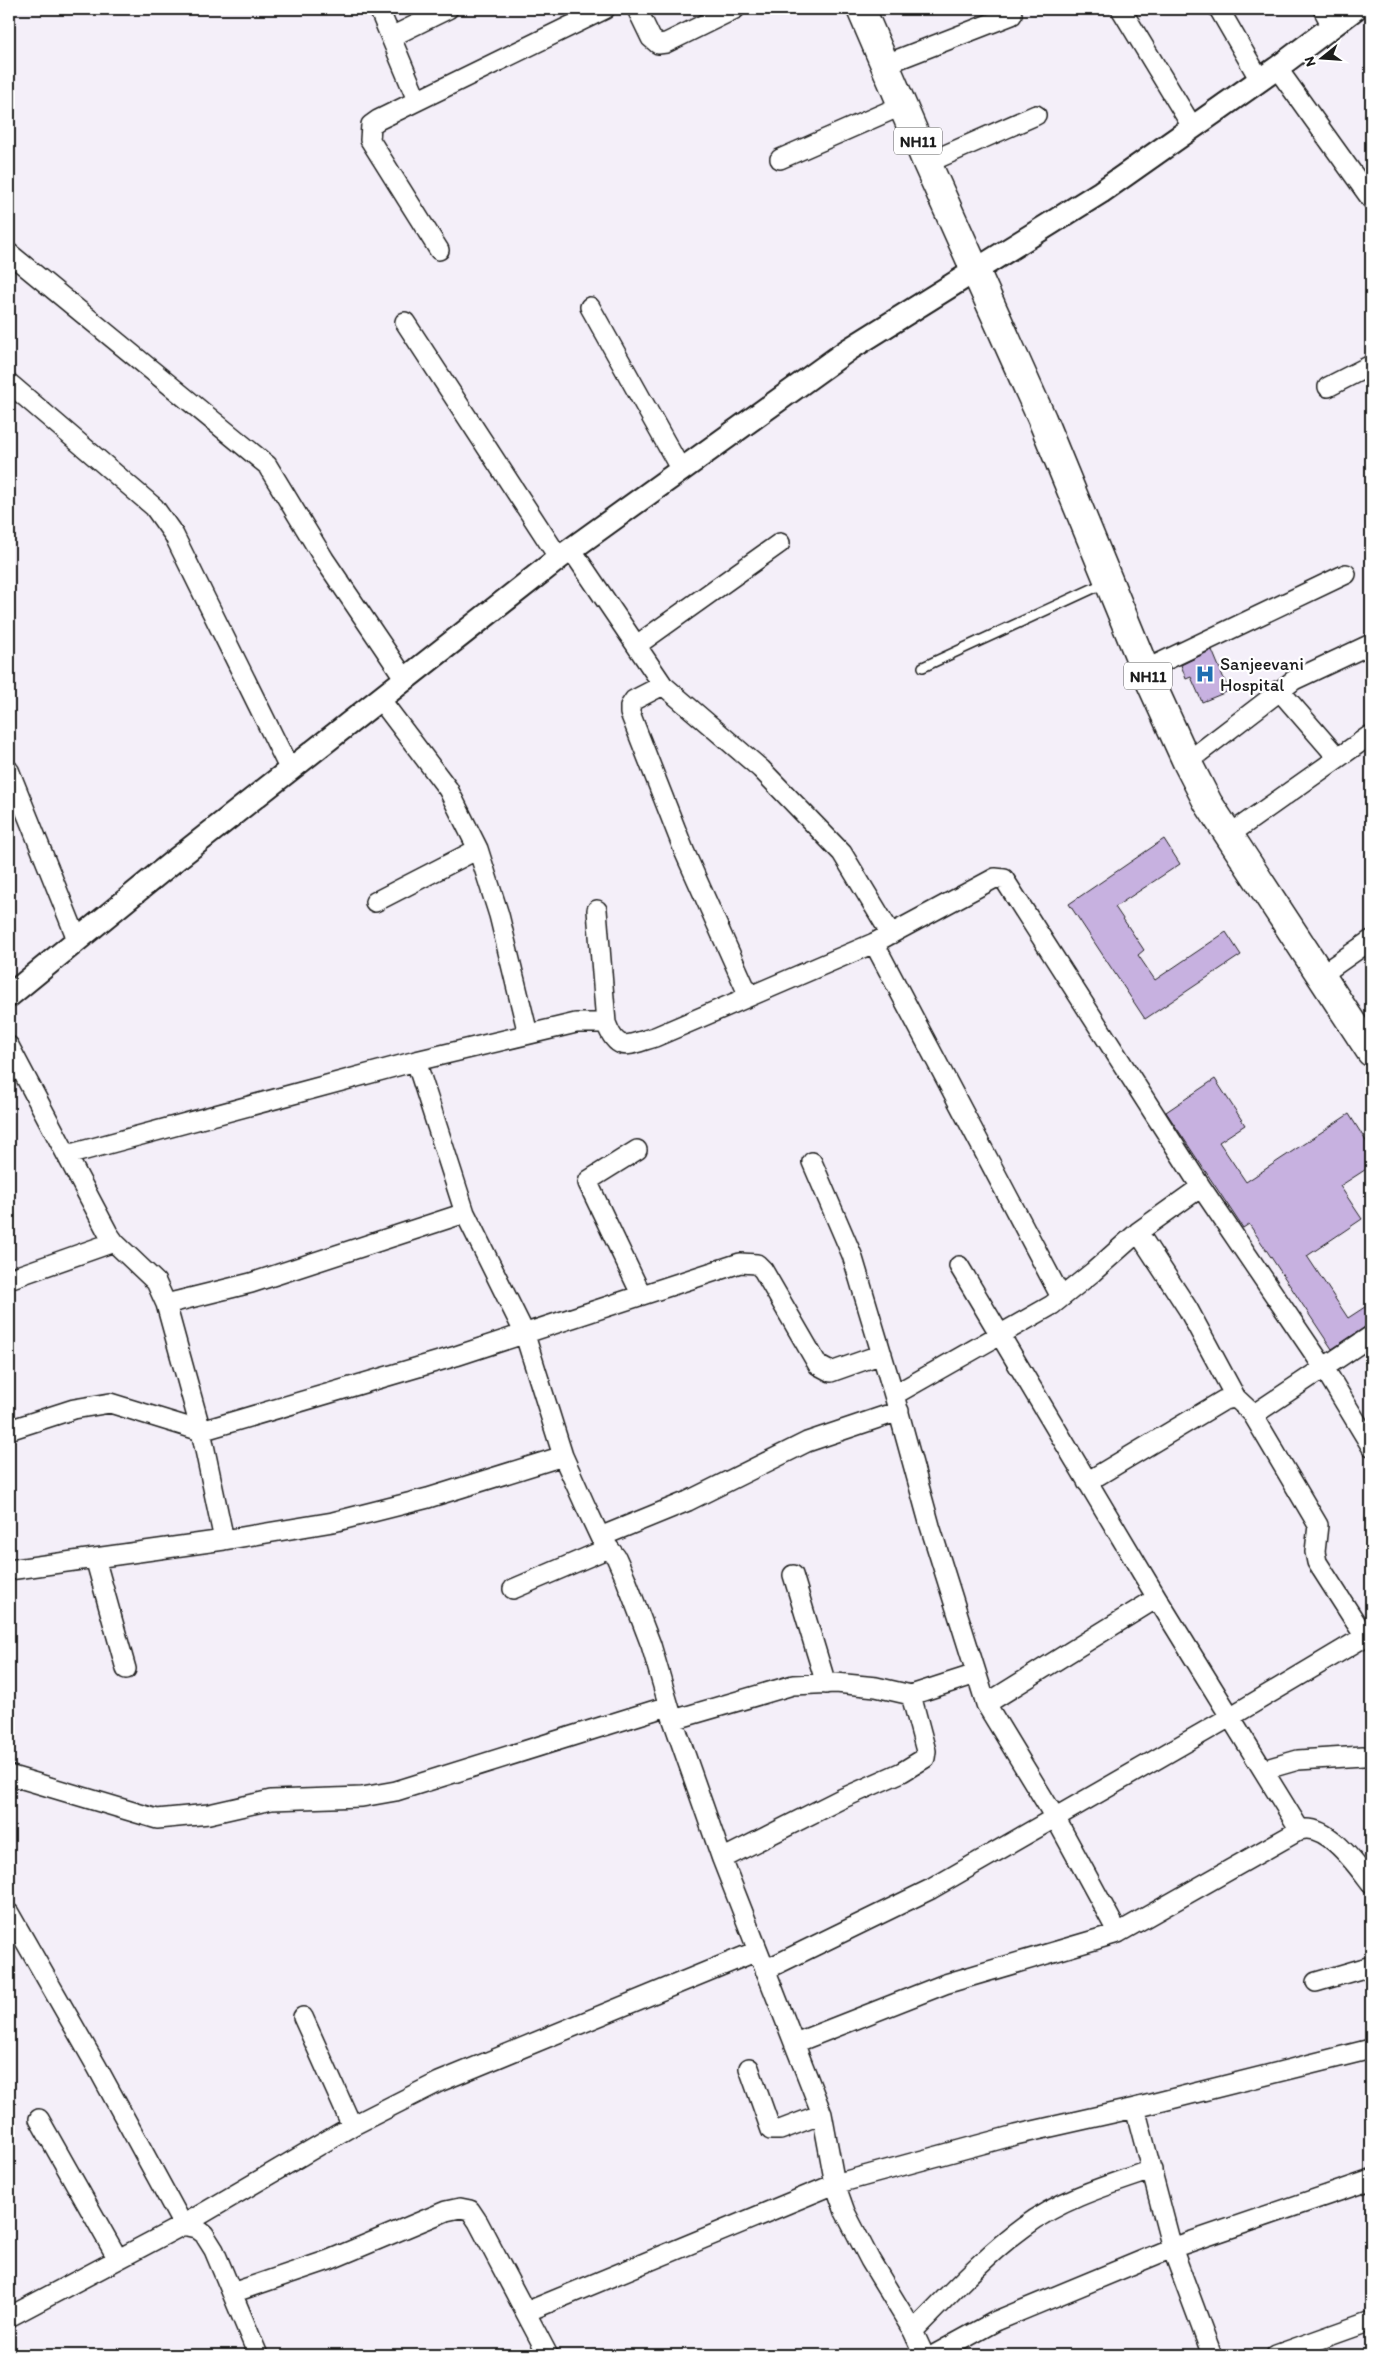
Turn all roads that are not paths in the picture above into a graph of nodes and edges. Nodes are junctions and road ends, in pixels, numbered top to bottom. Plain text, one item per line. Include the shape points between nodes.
1 (379, 9) edge
2 (448, 9) edge
3 (605, 9) edge
4 (638, 9) edge
5 (735, 9) edge
6 (861, 9) edge
7 (1122, 9) edge
8 (1219, 9) edge
9 (1355, 9) edge
10 (1012, 15) dead end
11 (1328, 17) edge
12 (391, 37) junction
13 (886, 64) junction
14 (1268, 74) junction
15 (417, 100) junction
16 (903, 105) junction
17 (1036, 116) dead end
18 (1192, 128) junction
19 (780, 159) dead end
20 (927, 163) junction
21 (1371, 199) edge
22 (439, 250) dead end
23 (9, 252) edge
24 (976, 271) junction
25 (590, 307) dead end
26 (405, 322) dead end
27 (1371, 365) edge
28 (9, 383) edge
29 (1328, 388) dead end
30 (681, 470) junction
31 (780, 543) dead end
32 (565, 553) junction
33 (1346, 574) dead end
34 (1110, 581) junction
35 (1371, 644) edge
36 (637, 645) junction
37 (923, 667) dead end
38 (1145, 670) junction
39 (405, 679) junction
40 (663, 685) junction
41 (1279, 690) junction
42 (380, 699) junction
43 (1369, 736) dead end
44 (1338, 758) junction
45 (1187, 762) junction
46 (9, 770) edge
47 (290, 770) junction
48 (1229, 834) junction
49 (478, 849) junction
50 (375, 902) dead end
51 (597, 910) dead end
52 (77, 939) junction
53 (883, 939) junction
54 (1371, 940) edge
55 (1321, 975) junction
56 (9, 996) edge
57 (749, 996) junction
58 (606, 1023) junction
59 (528, 1034) junction
60 (9, 1046) edge
61 (1371, 1052) edge
62 (416, 1061) junction
63 (637, 1150) dead end
64 (66, 1155) junction
65 (812, 1162) dead end
66 (1201, 1187) junction
67 (465, 1214) junction
68 (1138, 1232) junction
69 (114, 1242) junction
70 (959, 1266) dead end
71 (9, 1279) edge
72 (641, 1294) junction
73 (1061, 1297) junction
74 (166, 1304) junction
75 (524, 1332) junction
76 (998, 1334) junction
77 (1371, 1336) edge
78 (882, 1354) junction
79 (1324, 1368) junction
80 (1236, 1398) junction
81 (896, 1403) junction
82 (1252, 1413) junction
83 (9, 1430) edge
84 (201, 1431) junction
85 (1371, 1446) edge
86 (564, 1456) junction
87 (1086, 1482) junction
88 (224, 1540) junction
89 (604, 1543) junction
90 (95, 1558) junction
91 (9, 1570) edge
92 (793, 1575) dead end
93 (513, 1589) dead end
94 (1156, 1598) junction
95 (1368, 1635) edge
96 (126, 1669) dead end
97 (976, 1674) junction
98 (826, 1684) junction
99 (911, 1695) junction
100 (986, 1704) junction
101 (670, 1713) junction
102 (1230, 1717) junction
103 (1363, 1756) dead end
104 (1263, 1770) junction
105 (9, 1775) edge
106 (1056, 1819) junction
107 (1300, 1830) junction
108 (722, 1859) junction
109 (1371, 1884) edge
110 (9, 1913) edge
111 (1118, 1933) junction
112 (757, 1951) junction
113 (1371, 1966) edge
114 (765, 1970) junction
115 (1316, 1982) dead end
116 (303, 2017) dead end
117 (795, 2043) junction
118 (1371, 2048) edge
119 (749, 2068) dead end
120 (1135, 2108) junction
121 (822, 2114) junction
122 (39, 2119) dead end
123 (352, 2126) junction
124 (1152, 2170) junction
125 (1371, 2180) edge
126 (835, 2184) junction
127 (183, 2225) junction
128 (1172, 2248) junction
129 (118, 2259) junction
130 (232, 2294) junction
131 (526, 2312) junction
132 (9, 2317) edge
133 (1371, 2321) edge
134 (913, 2330) junction
135 (258, 2355) edge
136 (548, 2355) edge
137 (924, 2355) edge
138 (934, 2355) edge
139 (1212, 2355) edge
140 (1276, 2355) edge

1 - 12 street
2 - 12 street
3 - 15 street
4 - 5 street via 651,38 658,44
6 - 13 highway, NH11
7 - 18 street
8 - 14 street
9 - 11 street
10 - 13 street
11 - 14 street
12 - 15 street
13 - 16 highway, NH11
14 - 18 street
14 - 21 street
15 - 22 street via 371,125 370,140
16 - 19 street
16 - 20 highway, NH11
17 - 20 street
18 - 24 street via 1101,192
20 - 24 highway, NH11
23 - 39 street via 267,465 324,559
24 - 30 street via 848,350
24 - 34 highway, NH11
25 - 30 street
26 - 32 street
27 - 29 street
28 - 47 street via 154,507 174,535
30 - 32 street
31 - 36 street
32 - 36 street
32 - 39 street
33 - 38 street
34 - 37 lane
34 - 38 highway, NH11
35 - 41 street
36 - 40 street
38 - 45 highway, NH11
39 - 42 street
40 - 53 street via 761,768 842,853
40 - 57 street via 634,700 630,713 685,853
41 - 44 street
41 - 45 street
42 - 47 street
42 - 49 street via 448,789
43 - 44 street
44 - 48 street
45 - 48 highway, NH11 via 1208,803
46 - 52 street
47 - 52 street
48 - 55 highway, NH11
49 - 50 street
49 - 59 street
51 - 58 street
52 - 56 street
53 - 57 street
53 - 66 street via 995,878 1004,879
53 - 73 street
54 - 55 street
55 - 61 highway, NH11
57 - 58 street via 655,1037 629,1044 613,1040
58 - 59 street via 576,1022
59 - 62 street
60 - 64 street
62 - 64 street
62 - 67 street
63 - 72 street via 588,1183
64 - 69 street
65 - 78 street via 852,1255
66 - 68 street
66 - 79 street
67 - 74 street via 250,1282
67 - 75 street
68 - 73 street
68 - 80 street via 1188,1309
69 - 71 street
69 - 74 street via 156,1282
70 - 76 street
72 - 75 street
72 - 78 street via 749,1262 763,1270 824,1370 831,1372
73 - 76 street
74 - 84 street
75 - 84 street via 456,1356
75 - 86 street
76 - 81 street
76 - 87 street
77 - 79 street
78 - 81 street
79 - 82 street
79 - 85 street
80 - 82 street
80 - 87 street via 1224,1400
81 - 89 street via 807,1442
81 - 97 street
82 - 95 street via 1318,1525 1317,1562
83 - 84 street via 74,1409 110,1403
84 - 88 street
86 - 88 street via 428,1498 333,1522
86 - 89 street
87 - 94 street
88 - 90 street
89 - 93 street
89 - 101 street via 625,1576 651,1645
90 - 91 street
90 - 96 street
92 - 98 street
94 - 100 street
94 - 102 street
95 - 102 street
97 - 99 street
97 - 100 street
98 - 99 street
98 - 101 street via 793,1685
99 - 108 street via 925,1758
100 - 106 street
101 - 105 street via 396,1791 362,1797 271,1800 180,1818 157,1819
101 - 108 street
102 - 104 street
102 - 106 street
103 - 104 street via 1298,1760
104 - 107 street
106 - 111 street
106 - 114 street via 931,1889
107 - 109 street via 1309,1827 1346,1852
107 - 111 street
108 - 112 street
110 - 127 street
111 - 117 street via 945,1984
112 - 114 street
112 - 123 street via 439,2082
113 - 115 street
114 - 117 street
116 - 123 street
117 - 121 street
118 - 120 street
119 - 121 street via 771,2130 780,2130
120 - 124 street
120 - 126 street via 1015,2135
121 - 126 street
122 - 129 street
123 - 127 street
124 - 128 street
124 - 134 street via 1090,2191 1024,2226
125 - 128 street
126 - 131 street
126 - 134 street via 845,2212 870,2260
127 - 129 street
127 - 130 street via 204,2234
128 - 138 street via 996,2320
128 - 139 street
129 - 132 street
130 - 131 street via 460,2208 470,2210 478,2222
130 - 135 street
131 - 136 street
133 - 140 street
134 - 137 street

